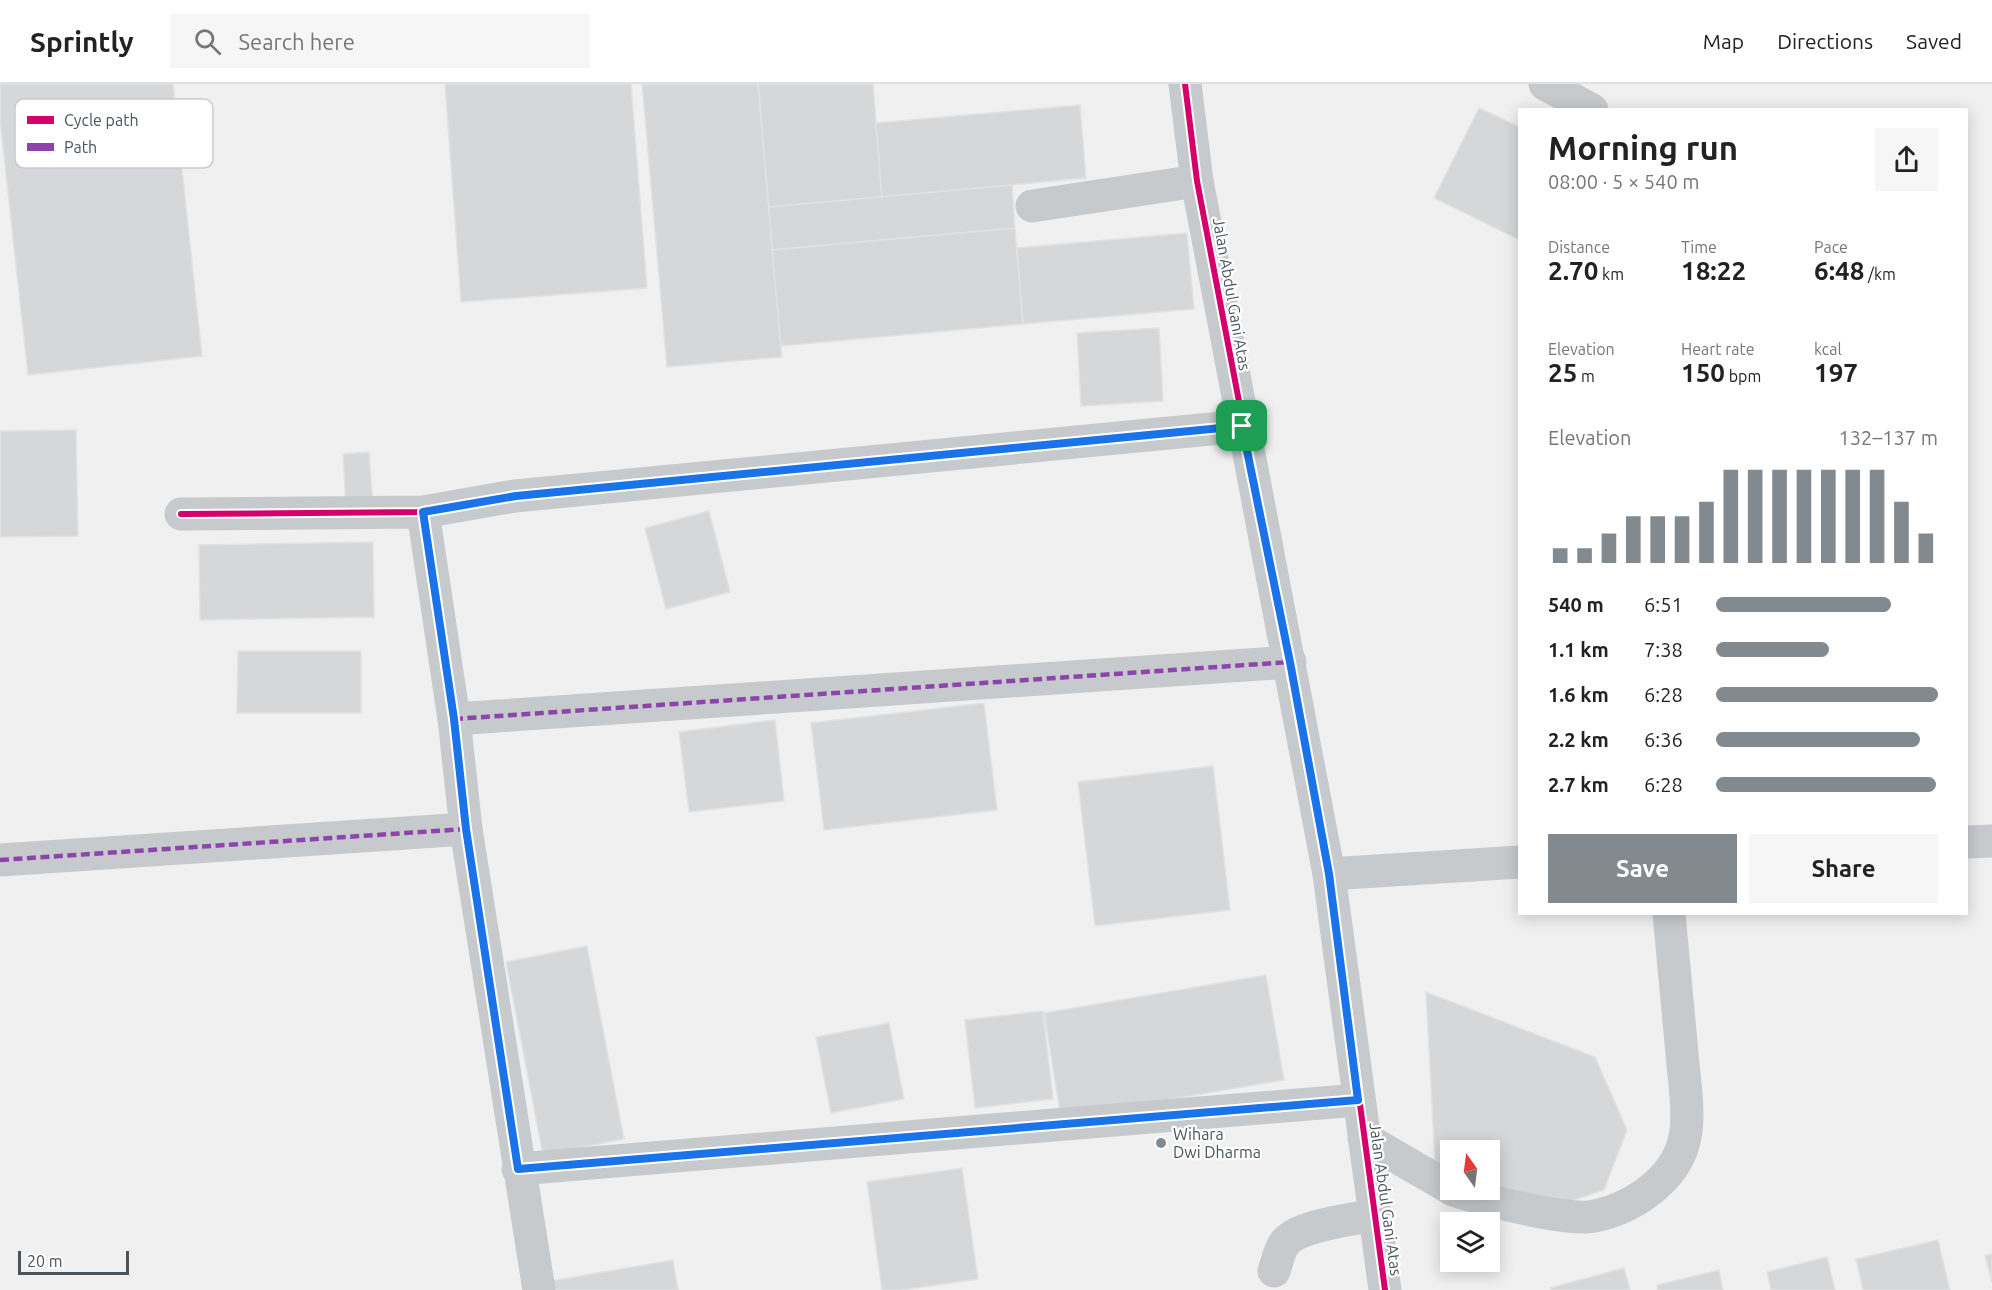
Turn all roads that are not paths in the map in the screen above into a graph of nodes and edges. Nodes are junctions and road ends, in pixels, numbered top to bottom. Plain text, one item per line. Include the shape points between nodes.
1 (1185, 84) edge
2 (1545, 84) edge
3 (1588, 108) edge
4 (1197, 181) junction
5 (1032, 206) dead end
6 (1242, 426) junction
7 (423, 512) junction
8 (181, 514) dead end
9 (1290, 662) junction
10 (454, 719) junction
11 (466, 829) junction
12 (1992, 841) edge
13 (1968, 842) edge
14 (0, 860) edge
15 (1518, 862) edge
16 (1329, 874) junction
17 (1669, 915) edge
18 (1358, 1100) junction
19 (1364, 1138) junction
20 (518, 1169) junction
21 (1440, 1182) edge
22 (1492, 1200) edge
23 (1374, 1215) junction
24 (1274, 1271) dead end
25 (539, 1290) edge
26 (1385, 1290) edge

1 - 4 street, Jalan Abdul Gani Atas
2 - 3 street
4 - 5 street
4 - 6 street, Jalan Abdul Gani Atas
6 - 7 street via 516,496
6 - 9 street, Jalan Abdul Gani Atas
7 - 8 street
7 - 10 street
9 - 10 street
9 - 16 street, Jalan Abdul Gani Atas
10 - 11 street
11 - 14 street
11 - 20 street
12 - 13 street
15 - 16 street
16 - 18 street, Jalan Abdul Gani Atas
17 - 22 street via 1686,1099 1686,1132 1677,1162 1657,1185 1630,1203 1594,1217 1533,1211
18 - 19 street, Jalan Abdul Gani Atas
18 - 20 street
19 - 21 street
19 - 23 street, Jalan Abdul Gani Atas
20 - 25 street
23 - 24 street via 1291,1237 1283,1244
23 - 26 street, Jalan Abdul Gani Atas

